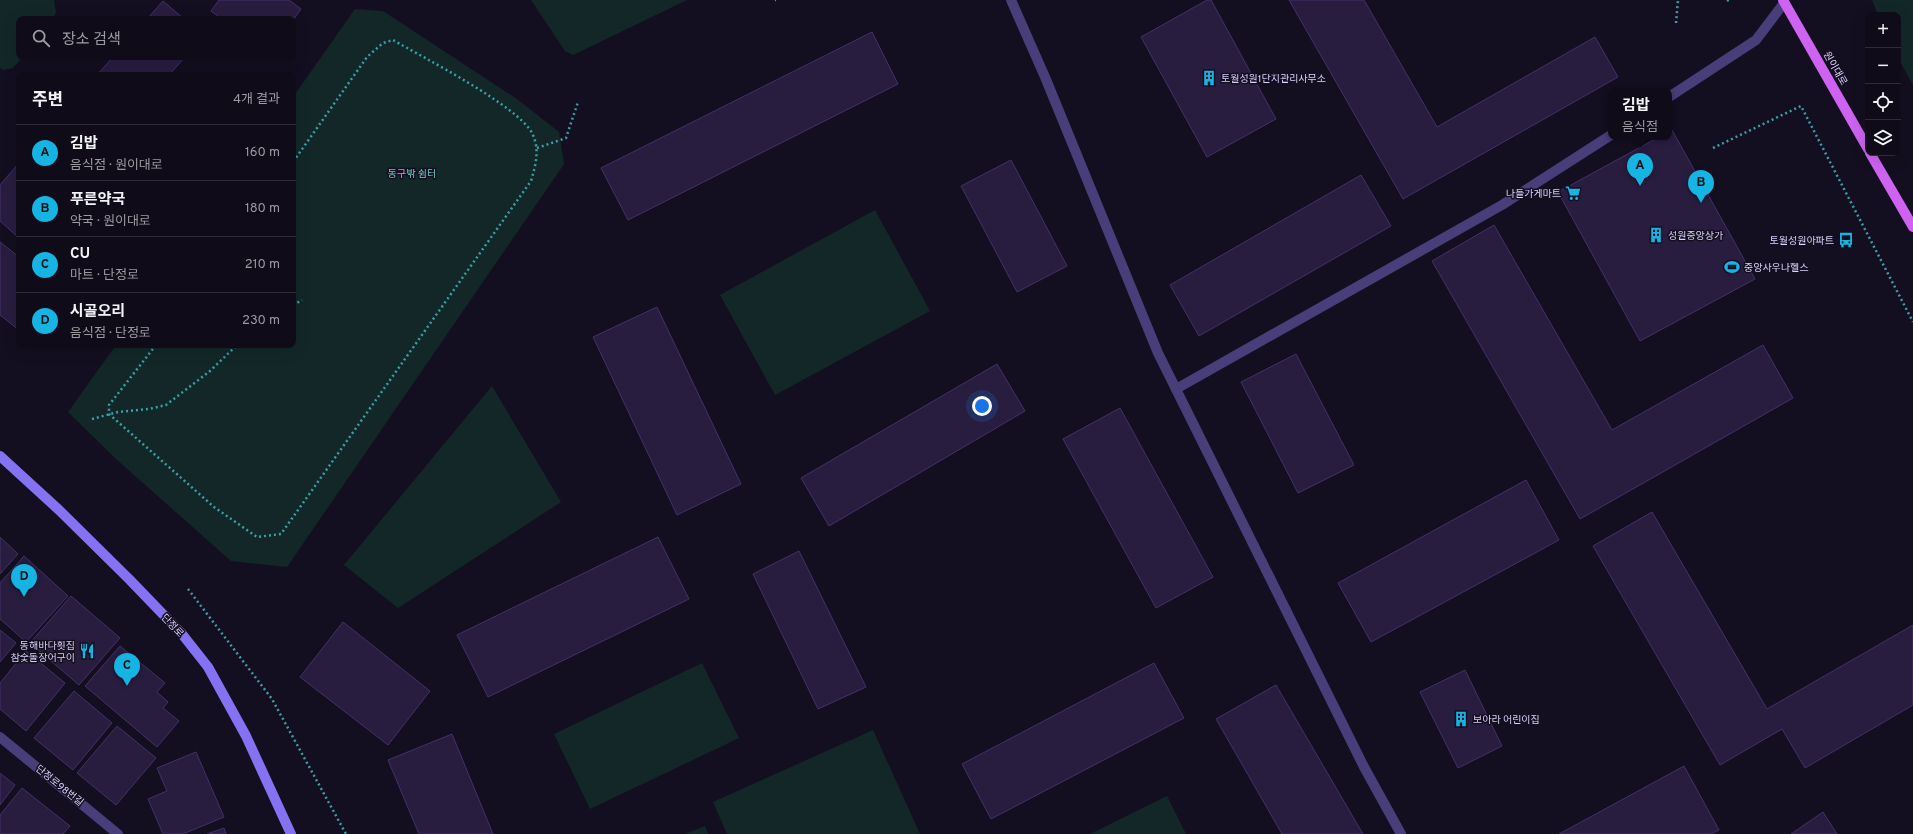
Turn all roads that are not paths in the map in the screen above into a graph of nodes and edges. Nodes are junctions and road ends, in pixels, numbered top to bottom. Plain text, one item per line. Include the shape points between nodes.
1 (1012, 0) edge
2 (1785, 1) edge
3 (1672, 95) edge
4 (1608, 137) edge
5 (1865, 144) edge
6 (1872, 156) edge
7 (1913, 227) edge
8 (1176, 389) junction
9 (0, 456) edge
10 (0, 737) edge
11 (118, 834) edge
12 (291, 834) edge
13 (1401, 834) edge

1 - 8 street via 1152,340
2 - 3 street via 1756,40
2 - 5 main road, 원이대로
4 - 8 street via 1502,205
6 - 7 main road
8 - 13 street via 1364,767
9 - 12 street, 단정로 via 129,579 182,634 208,667 246,736
10 - 11 street, 단정로98번길

